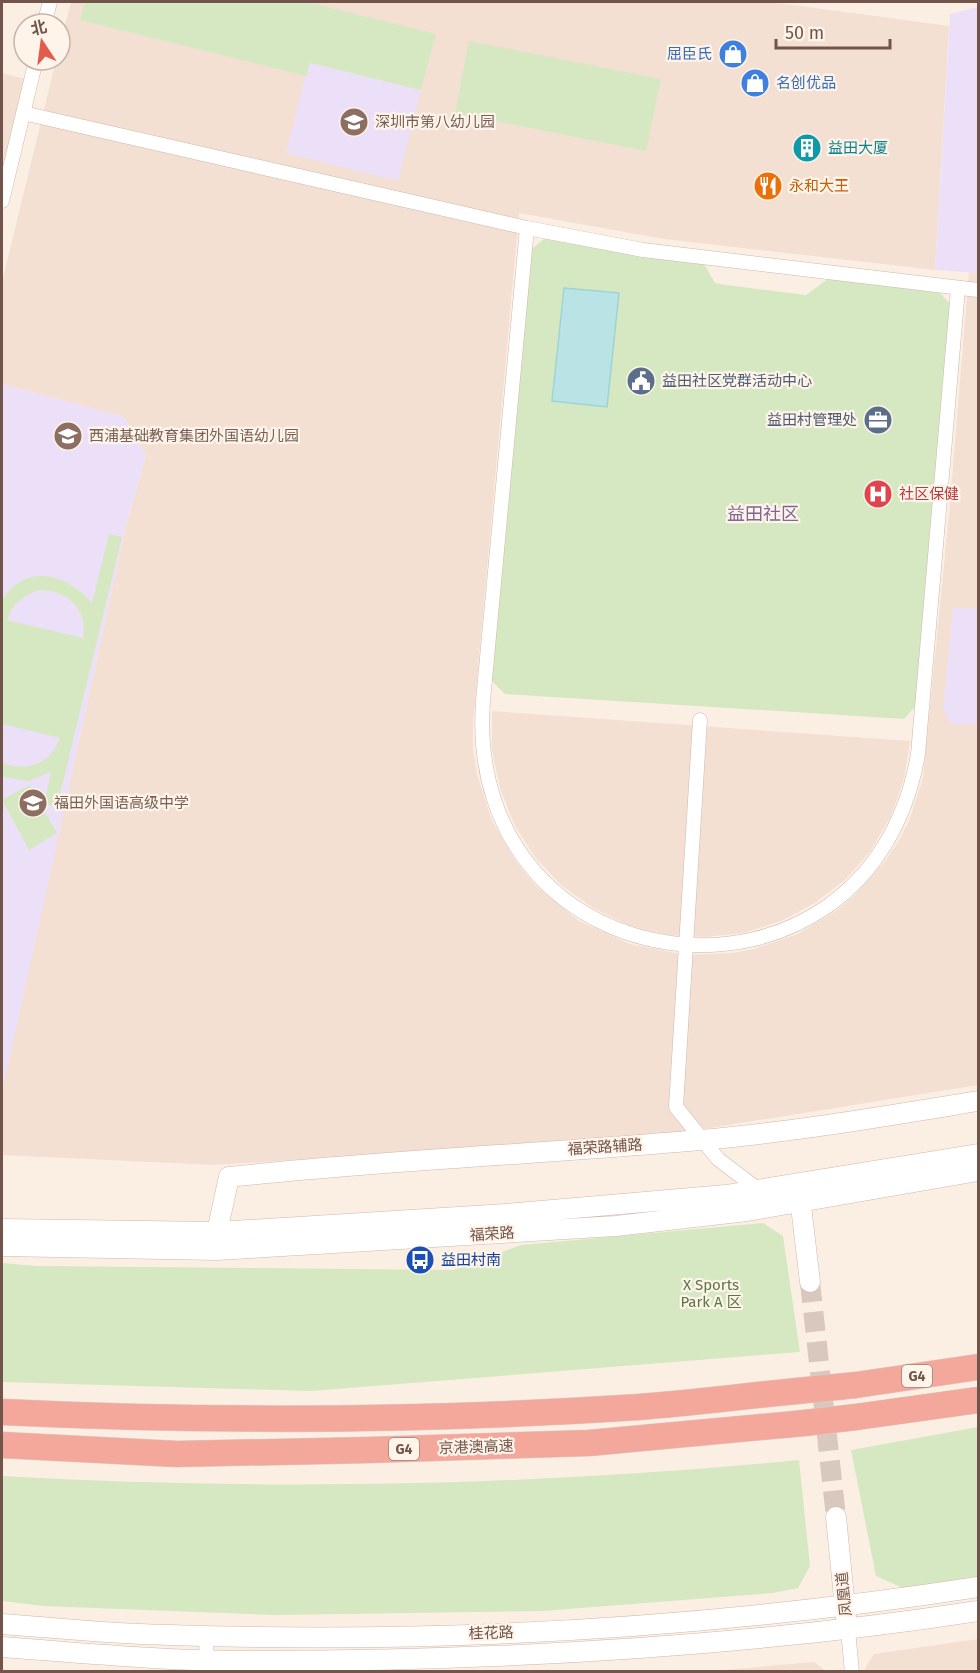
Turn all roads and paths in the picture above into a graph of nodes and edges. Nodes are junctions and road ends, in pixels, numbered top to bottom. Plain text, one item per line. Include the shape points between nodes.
1 (33, 72) edge
2 (23, 113) junction
3 (2, 201) edge
4 (527, 228) junction
5 (958, 289) junction
6 (978, 290) edge
7 (700, 720) dead end
8 (686, 946) junction
9 (978, 1101) edge
10 (702, 1140) junction
11 (978, 1154) edge
12 (978, 1171) edge
13 (760, 1191) junction
14 (800, 1193) junction
15 (2, 1229) edge
16 (217, 1232) junction
17 (2, 1246) edge
18 (810, 1282) tunnel mouth
19 (978, 1367) edge
20 (978, 1401) edge
21 (2, 1412) edge
22 (2, 1445) edge
23 (836, 1517) tunnel mouth
24 (978, 1587) edge
25 (845, 1606) junction
26 (978, 1611) edge
27 (2, 1624) edge
28 (848, 1630) junction
29 (206, 1636) junction
30 (2, 1647) edge
31 (207, 1665) edge
32 (852, 1671) edge

1 - 2 street
2 - 3 street
2 - 4 street
4 - 5 street via 643,250
4 - 8 street via 482,725 486,772 511,838 561,897 633,936
5 - 6 street
5 - 8 street via 918,754 900,818 864,873 813,915 752,940
7 - 8 street
8 - 10 street via 676,1107
9 - 10 main road, 福荣路辅路
10 - 13 street via 718,1159
10 - 16 main road, 福荣路辅路 via 330,1166 229,1177
11 - 14 main road, 福荣路
12 - 14 main road, 福荣路
13 - 14 main road, 福荣路
13 - 16 main road, 福荣路 via 516,1214
14 - 17 main road, 福荣路 via 687,1219 616,1226 217,1250
14 - 18 main road
15 - 16 main road, 福荣路
19 - 21 highway, G4, bridge via 856,1385 640,1407 429,1416 150,1419
20 - 22 highway, 京港澳高速 / G4, bridge via 805,1423 589,1443 177,1454
23 - 25 main road, 凤凰道
24 - 25 main road, 桂花路
25 - 28 main road, 凤凰道
25 - 29 main road, 桂花路 via 576,1630
26 - 28 main road, 桂花路
27 - 29 main road, 桂花路
28 - 31 main road, 桂花路 via 550,1654
28 - 32 street, 凤凰道
29 - 31 street
30 - 31 main road, 桂花路

